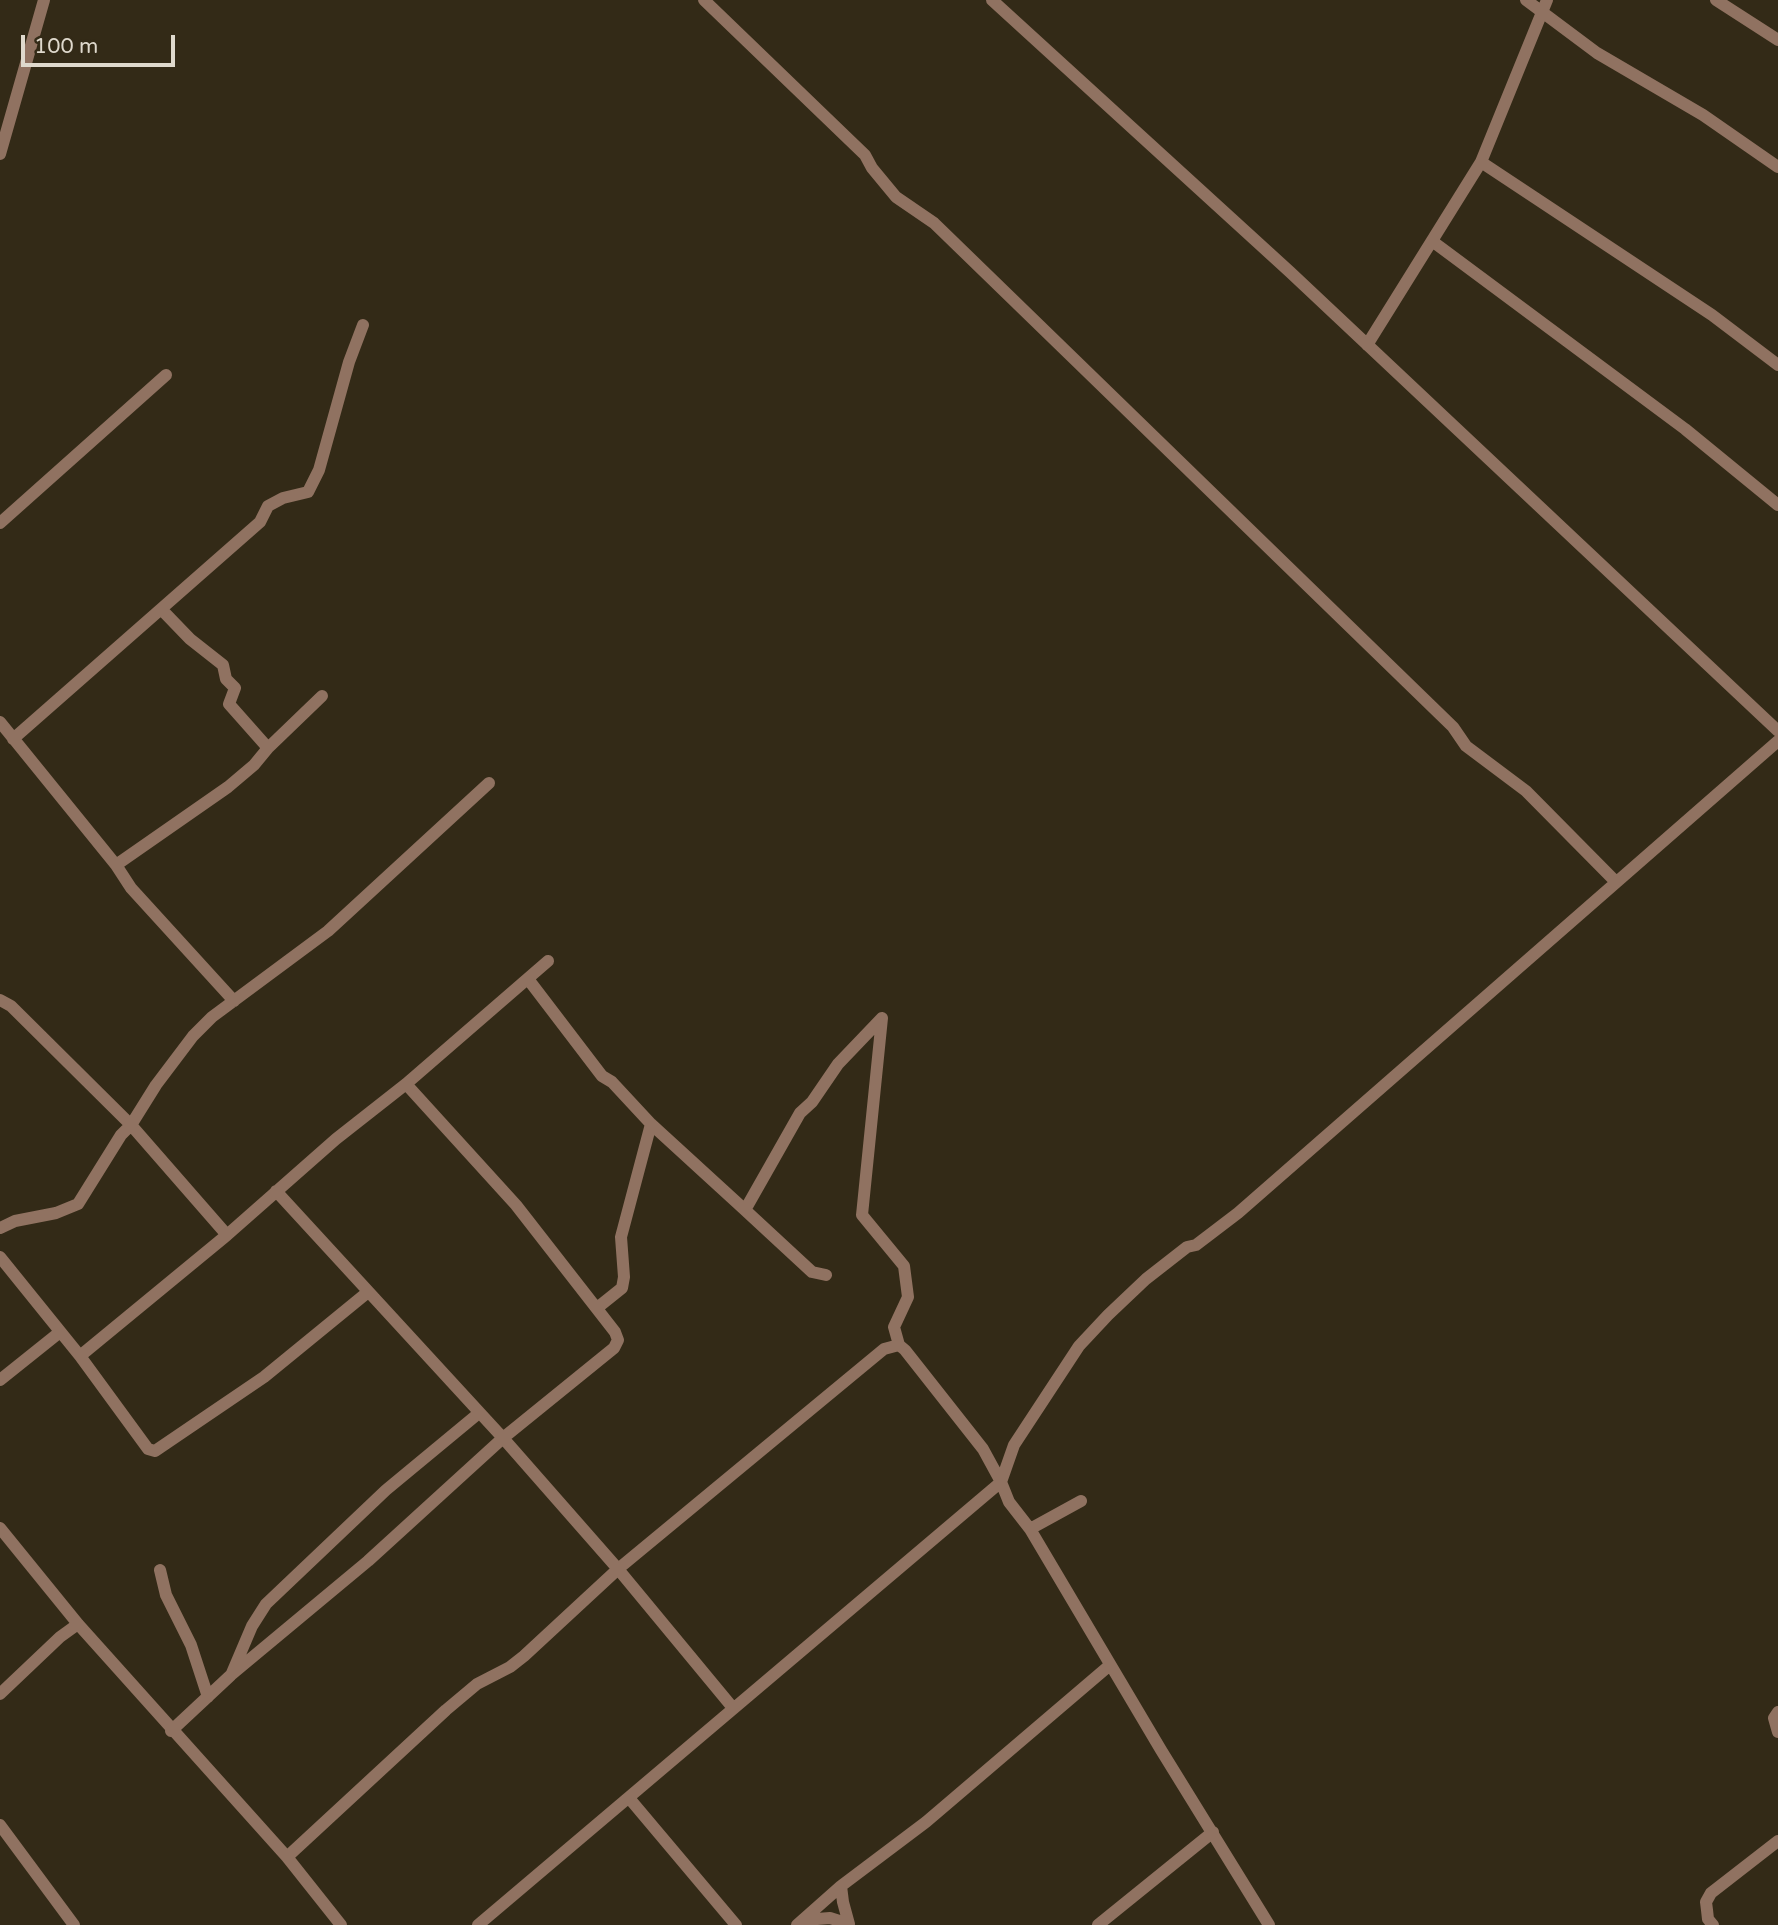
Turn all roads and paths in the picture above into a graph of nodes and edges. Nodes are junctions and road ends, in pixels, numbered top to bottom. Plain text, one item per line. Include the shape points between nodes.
1 (704, 0) edge
2 (992, 0) edge
3 (1526, 0) edge
4 (1716, 0) edge
5 (41, 1) edge
6 (1007, 6) edge
7 (1545, 6) edge
8 (1778, 40) edge
9 (0, 154) edge
10 (1481, 162) junction
11 (1778, 167) edge
12 (1432, 241) junction
13 (363, 325) dead end
14 (1367, 345) junction
15 (1778, 365) edge
16 (166, 375) dead end
17 (1778, 505) edge
18 (0, 523) edge
19 (162, 610) junction
20 (322, 696) dead end
21 (0, 722) edge
22 (1778, 731) edge
23 (13, 739) junction
24 (1778, 741) edge
25 (268, 748) junction
26 (489, 783) dead end
27 (116, 865) junction
28 (1616, 882) junction
29 (548, 961) dead end
30 (528, 979) junction
31 (0, 1000) edge
32 (234, 1001) junction
33 (406, 1084) junction
34 (651, 1124) junction
35 (131, 1125) junction
36 (276, 1191) junction
37 (745, 1210) junction
38 (0, 1228) edge
39 (227, 1235) junction
40 (0, 1257) edge
41 (826, 1275) dead end
42 (368, 1292) junction
43 (597, 1308) junction
44 (60, 1332) junction
45 (899, 1345) junction
46 (79, 1356) junction
47 (0, 1380) edge
48 (479, 1413) junction
49 (503, 1438) junction
50 (1001, 1482) junction
51 (1081, 1501) dead end
52 (0, 1528) edge
53 (1030, 1529) junction
54 (618, 1569) junction
55 (160, 1570) dead end
56 (78, 1624) junction
57 (1110, 1665) junction
58 (231, 1675) junction
59 (0, 1694) edge
60 (208, 1697) junction
61 (733, 1708) junction
62 (1778, 1712) edge
63 (171, 1731) junction
64 (1778, 1732) edge
65 (629, 1798) junction
66 (0, 1825) edge
67 (1213, 1832) junction
68 (1778, 1841) edge
69 (287, 1857) junction
70 (841, 1886) junction
71 (800, 1923) edge
72 (850, 1924) edge
73 (74, 1925) edge
74 (341, 1925) edge
75 (478, 1925) edge
76 (736, 1925) edge
77 (1098, 1925) edge
78 (1269, 1925) edge
79 (1713, 1925) edge

1 - 28 street via 865,155 896,197 934,223 1453,727 1466,747 1526,791
2 - 6 street
3 - 7 street
4 - 8 street
5 - 9 street
6 - 14 street
7 - 10 street
7 - 11 street via 1597,52 1703,115
10 - 12 street
10 - 15 street via 1712,315
12 - 14 street
12 - 17 street via 1685,429
13 - 19 street via 319,470 308,492 268,506 260,522
14 - 22 street
16 - 18 street
19 - 23 street
19 - 25 street via 222,665 235,688 229,704
20 - 25 street
21 - 23 street
23 - 27 street
24 - 28 street
25 - 27 street via 228,787
26 - 32 street via 328,931
27 - 32 street
28 - 50 street via 1238,1213 1176,1255 1108,1315 1079,1346 1014,1445
29 - 30 street
30 - 33 street
30 - 34 street via 598,1071
31 - 35 street
32 - 35 street via 193,1036
33 - 36 street
33 - 43 street via 516,1205
34 - 37 street
34 - 43 street via 621,1237 622,1288
35 - 38 street via 78,1204
35 - 39 street
36 - 39 street
36 - 42 street
37 - 41 street via 813,1272
37 - 45 street via 800,1113 882,1018 862,1214 904,1266 908,1297 894,1327
39 - 46 street
40 - 44 street
42 - 46 street via 264,1377 155,1451 148,1449
42 - 48 street
43 - 49 street via 615,1332 614,1348
44 - 46 street
44 - 47 street
45 - 50 street via 982,1449
45 - 54 street via 884,1349
48 - 49 street
48 - 58 street via 386,1490 266,1604
49 - 54 street
49 - 58 street via 368,1561
50 - 53 street via 1009,1502
50 - 61 street
51 - 53 street
52 - 56 street
53 - 57 street
54 - 61 street
54 - 69 street via 524,1656 477,1684 446,1710
55 - 60 street via 161,1583 198,1662
56 - 59 street
56 - 63 street
57 - 67 street
57 - 70 street via 926,1822
58 - 60 street
60 - 63 street
61 - 65 street
62 - 64 street via 1774,1718
63 - 69 street
65 - 75 street
65 - 76 street
66 - 73 street
67 - 77 street
67 - 78 street
68 - 79 street via 1711,1894 1706,1902
69 - 74 street
70 - 71 street
70 - 72 street
71 - 72 street via 830,1918

